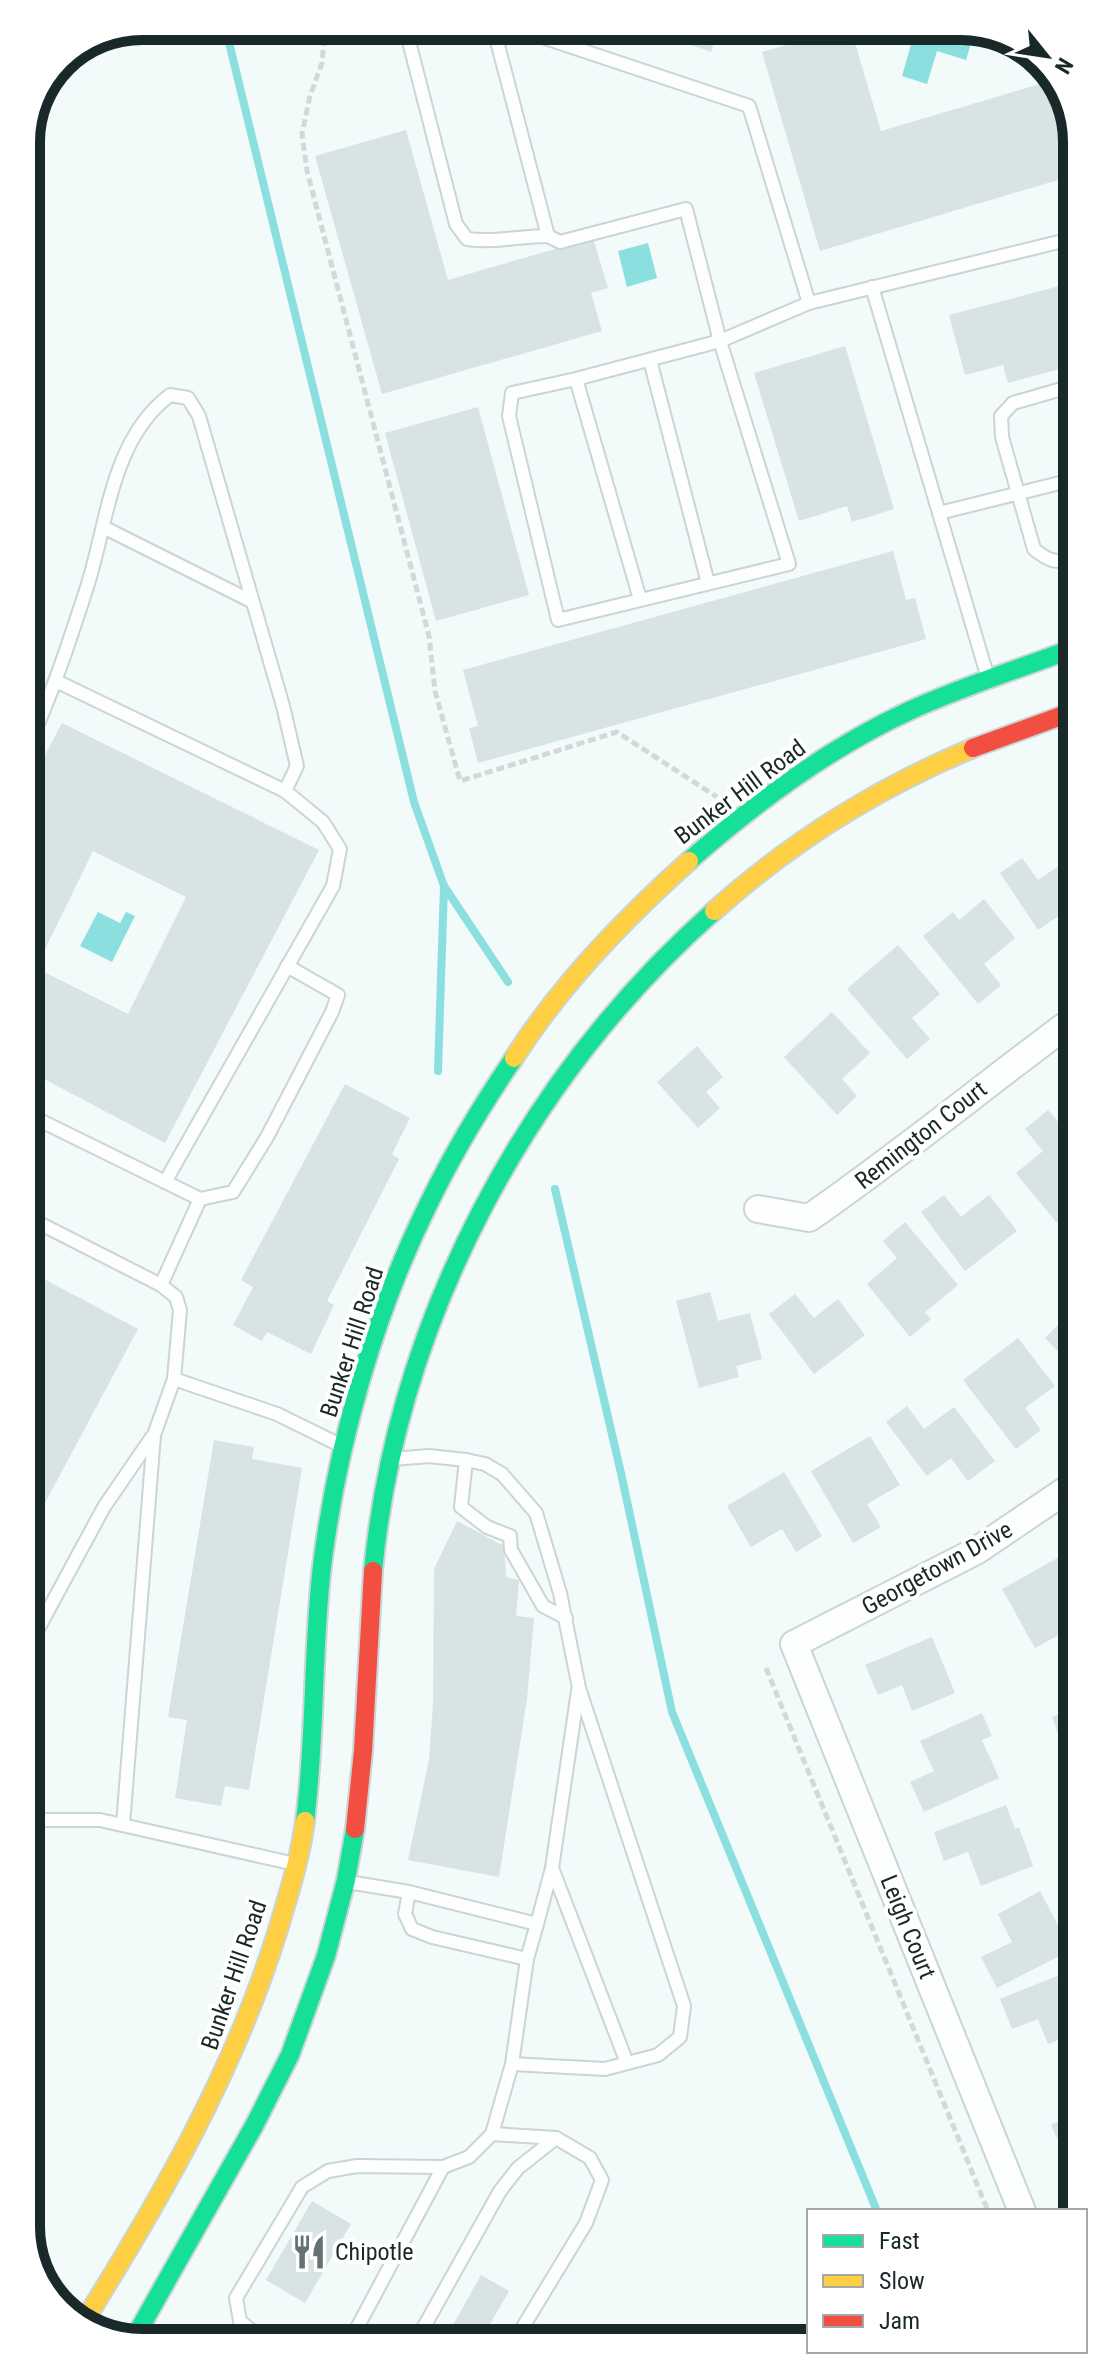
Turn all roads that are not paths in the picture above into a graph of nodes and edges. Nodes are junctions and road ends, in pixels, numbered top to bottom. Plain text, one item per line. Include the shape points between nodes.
1 (409, 40) edge
2 (497, 40) edge
3 (551, 40) edge
4 (548, 236) junction
5 (1063, 241) edge
6 (872, 287) junction
7 (809, 303) junction
8 (720, 341) junction
9 (650, 360) junction
10 (576, 379) junction
11 (1063, 389) edge
12 (1063, 482) edge
13 (1017, 493) junction
14 (939, 513) junction
15 (103, 527) junction
16 (1063, 562) edge
17 (708, 583) junction
18 (640, 599) junction
19 (253, 602) junction
20 (1063, 652) edge
21 (56, 681) junction
22 (989, 681) junction
23 (1063, 715) edge
24 (40, 718) edge
25 (285, 791) junction
26 (287, 966) junction
27 (1063, 1027) edge
28 (40, 1120) edge
29 (165, 1182) junction
30 (200, 1199) junction
31 (758, 1209) dead end
32 (40, 1224) edge
33 (161, 1285) junction
34 (174, 1379) junction
35 (154, 1435) junction
36 (367, 1453) junction
37 (466, 1460) junction
38 (1063, 1492) edge
39 (566, 1618) junction
40 (40, 1622) edge
41 (794, 1644) joint
42 (579, 1688) junction
43 (40, 1820) edge
44 (123, 1825) junction
45 (303, 1867) junction
46 (552, 1868) junction
47 (339, 1879) junction
48 (409, 1892) junction
49 (537, 1924) junction
50 (527, 1959) junction
51 (627, 2063) junction
52 (512, 2064) junction
53 (492, 2134) junction
54 (556, 2138) junction
55 (443, 2167) junction
56 (1021, 2209) edge
57 (89, 2313) edge
58 (139, 2329) edge
59 (250, 2329) edge
60 (356, 2329) edge
61 (423, 2329) edge
62 (522, 2329) edge

1 - 4 lane via 456,224 467,239 489,242
2 - 4 lane
3 - 7 lane via 749,106
4 - 8 lane via 560,242 686,209
5 - 6 lane
6 - 7 lane
6 - 14 lane
7 - 8 lane
8 - 9 lane
8 - 17 lane via 789,564
9 - 10 lane
9 - 17 lane
10 - 18 lane
10 - 18 lane via 512,393 509,416 558,620
11 - 13 lane via 1013,403 1001,416
12 - 13 lane
13 - 14 lane
13 - 16 lane via 1034,549 1044,558
14 - 22 lane
15 - 19 lane
15 - 19 lane via 120,463 151,409 170,395 188,398 199,416
15 - 21 lane
17 - 18 lane
19 - 25 lane via 297,766
20 - 22 main road, Bunker Hill Road
21 - 24 lane
21 - 25 lane
22 - 36 main road, Bunker Hill Road via 892,719 764,800 647,897 553,1000 477,1112 416,1228 358,1392
23 - 36 main road, Bunker Hill Road via 985,743 835,817 740,887 664,956 610,1016 532,1124 457,1259 406,1397
25 - 26 lane via 323,822 340,849 333,886
26 - 29 lane
26 - 30 lane via 338,995 332,1012 233,1192
27 - 31 street, Remington Court via 885,1166 809,1218
28 - 29 lane
29 - 30 lane
30 - 33 lane
32 - 33 lane
33 - 34 lane via 176,1297 180,1310
34 - 35 lane
34 - 36 lane via 277,1414
35 - 40 lane via 104,1507
35 - 44 lane
36 - 37 lane
36 - 45 main road, Bunker Hill Road via 336,1484 321,1576
36 - 47 main road, Bunker Hill Road via 374,1552 363,1766 356,1828
37 - 39 lane via 502,1474 536,1513
37 - 39 lane via 461,1507 510,1536 511,1550 543,1606
38 - 41 street, Georgetown Drive via 976,1551
39 - 42 lane
41 - 56 street, Leigh Court
42 - 46 lane
42 - 51 lane via 684,2006 680,2037 658,2055
43 - 44 lane
44 - 45 lane
45 - 57 main road, Bunker Hill Road via 243,2033 203,2117
46 - 49 lane
46 - 51 lane
47 - 48 lane
47 - 58 main road, Bunker Hill Road via 307,2010 281,2075
48 - 49 lane
48 - 50 lane via 405,1914 412,1929
49 - 50 lane
50 - 52 lane
51 - 52 lane via 605,2069
52 - 53 lane
53 - 54 lane
53 - 55 lane via 469,2157
54 - 61 lane via 518,2168 500,2191
54 - 62 lane via 590,2158 602,2180 586,2223
55 - 59 lane via 357,2166 328,2171 302,2187 236,2298 240,2321
55 - 60 lane

